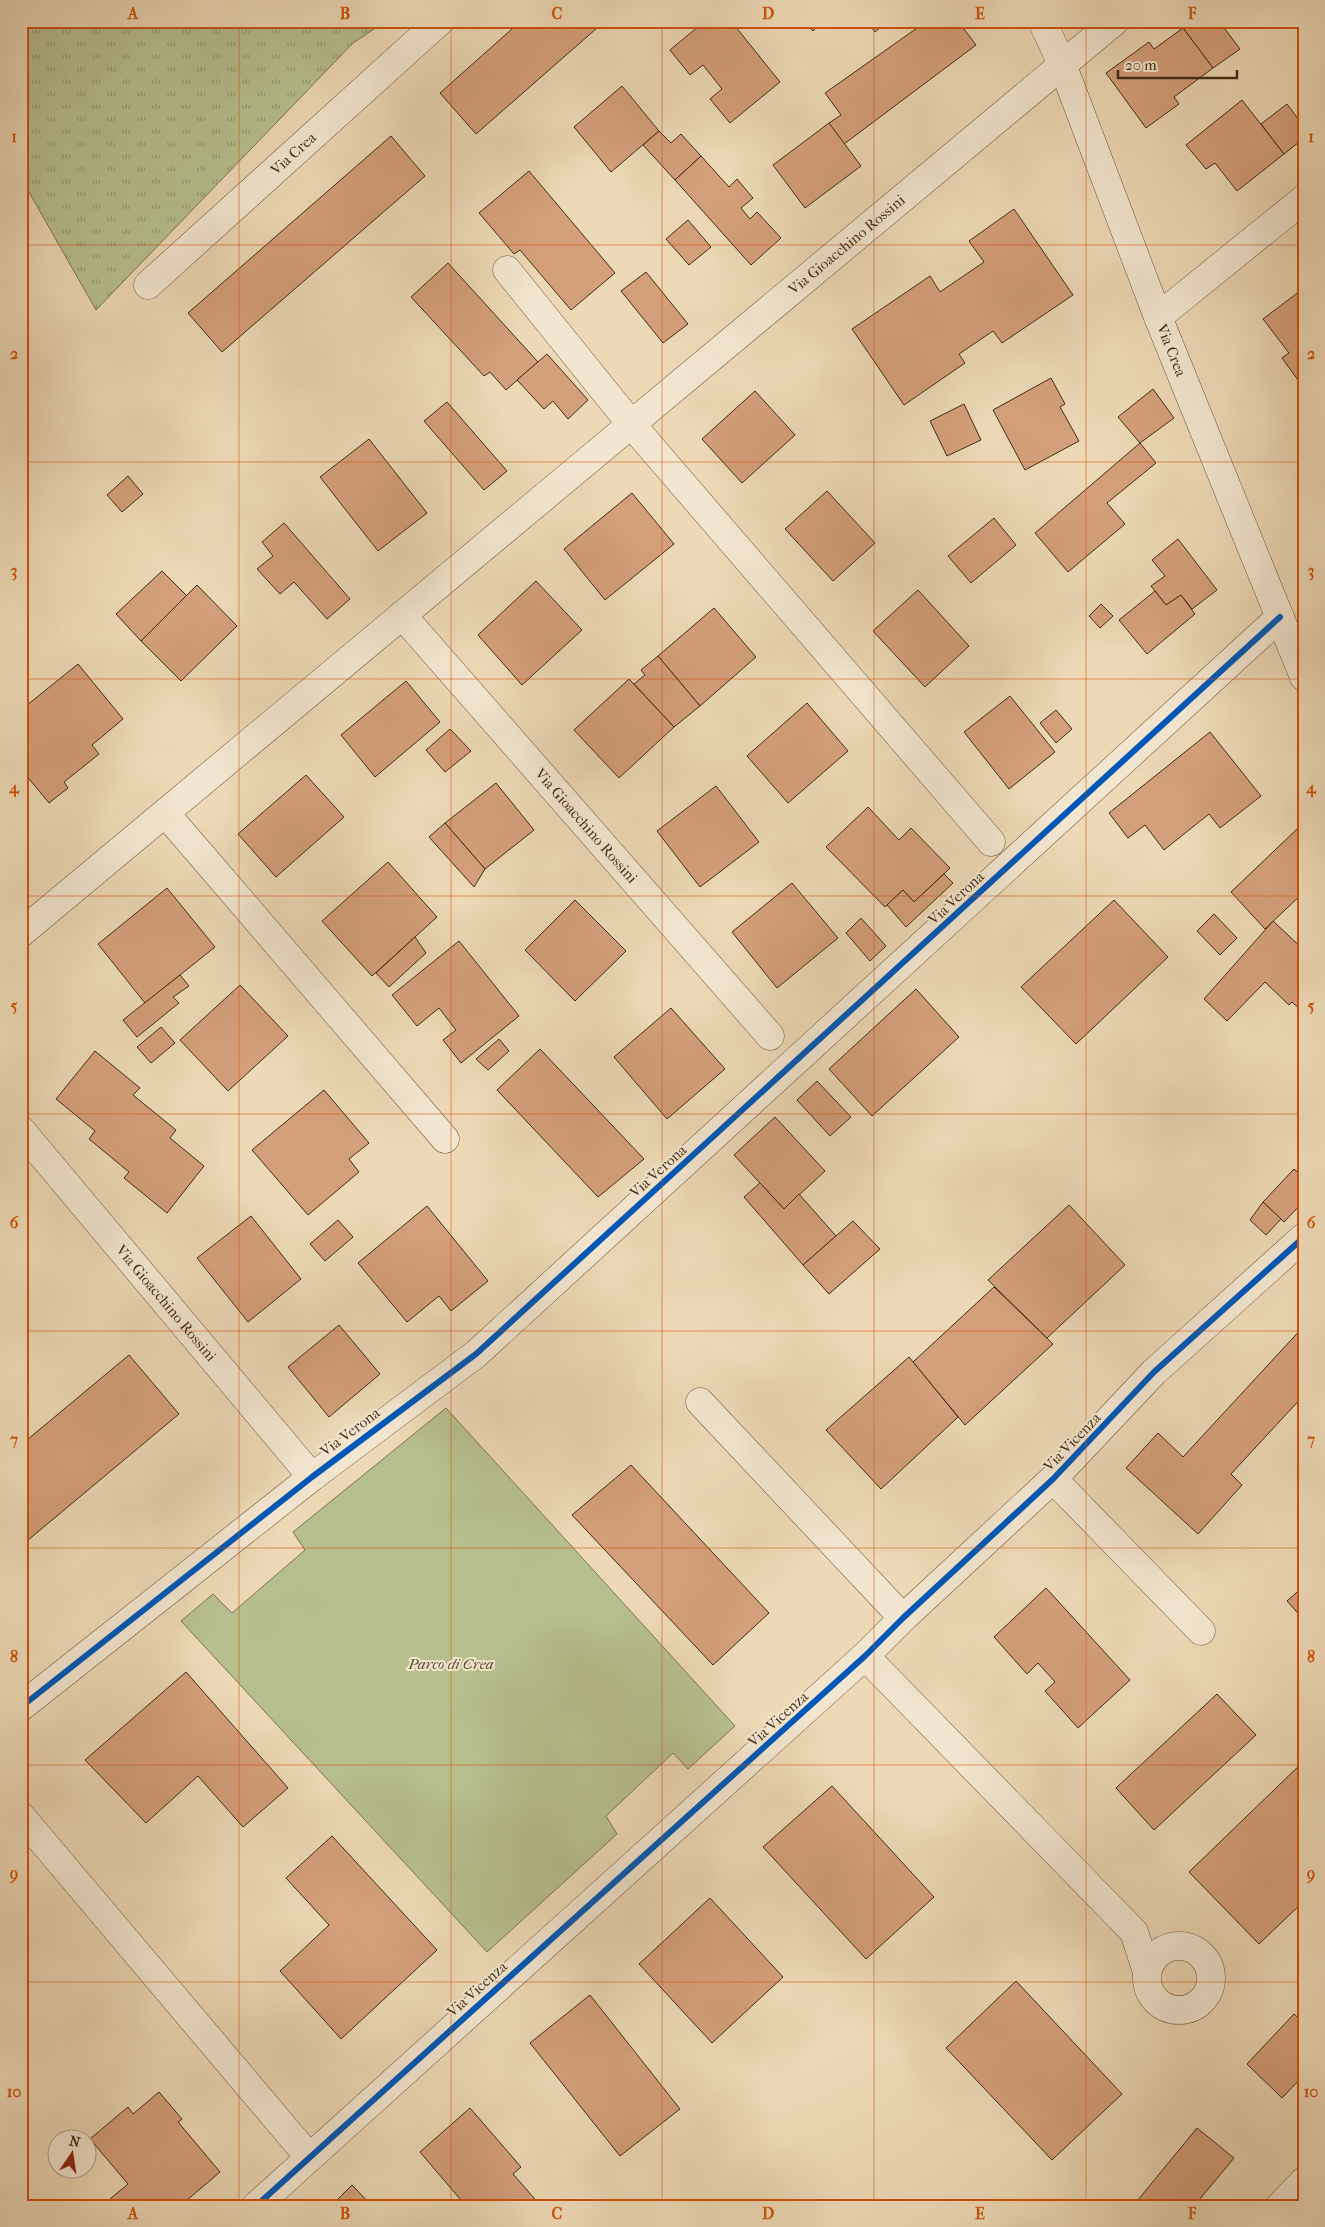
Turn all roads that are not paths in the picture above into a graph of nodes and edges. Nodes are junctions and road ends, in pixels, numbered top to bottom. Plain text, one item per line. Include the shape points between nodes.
1 (440, 21) edge
2 (1042, 21) edge
3 (1115, 21) edge
4 (1062, 64) junction
5 (1304, 199) edge
6 (507, 270) dead end
7 (148, 285) dead end
8 (1158, 317) junction
9 (631, 424) junction
10 (402, 615) junction
11 (1280, 617) junction
12 (1304, 677) edge
13 (166, 814) junction
14 (991, 842) dead end
15 (21, 933) edge
16 (770, 1036) dead end
17 (21, 1130) edge
18 (445, 1139) dead end
19 (1304, 1237) edge
20 (700, 1402) dead end
21 (312, 1477) junction
22 (1053, 1479) junction
23 (903, 1618) junction
24 (1200, 1631) dead end
25 (865, 1656) junction
26 (21, 1707) edge
27 (21, 1816) edge
28 (1134, 1932) junction
29 (1178, 1946) junction
30 (1147, 1972) junction
31 (308, 2157) junction
32 (1304, 2181) edge
33 (256, 2206) edge
34 (1280, 2206) edge

1 - 7 street, Via Crea
2 - 4 street, Via Crea
3 - 4 street, Via Gioacchino Rossini
4 - 8 street, Via Crea
4 - 9 street, Via Gioacchino Rossini
5 - 8 street
6 - 9 street
8 - 11 street, Via Crea
9 - 10 street, Via Gioacchino Rossini
9 - 14 street
10 - 13 street, Via Gioacchino Rossini
10 - 16 street, Via Gioacchino Rossini
11 - 12 street, Via Crea
11 - 21 street, Via Verona via 476,1354
13 - 15 street, Via Gioacchino Rossini
13 - 18 street
17 - 21 street, Via Gioacchino Rossini
19 - 22 street, Via Vicenza via 1154,1372
20 - 23 street
21 - 26 street, Via Verona
22 - 23 street, Via Vicenza
22 - 24 street, Via Vicenza
23 - 25 street, Via Vicenza
25 - 28 street
25 - 31 street, Via Vicenza
27 - 31 street
28 - 29 street
28 - 30 street
29 - 30 street via 1158,1954
29 - 30 street via 1199,1954 1210,1970 1209,1991 1196,2006 1176,2011 1157,2002 1150,1994
31 - 33 street, Via Vicenza
32 - 34 street

